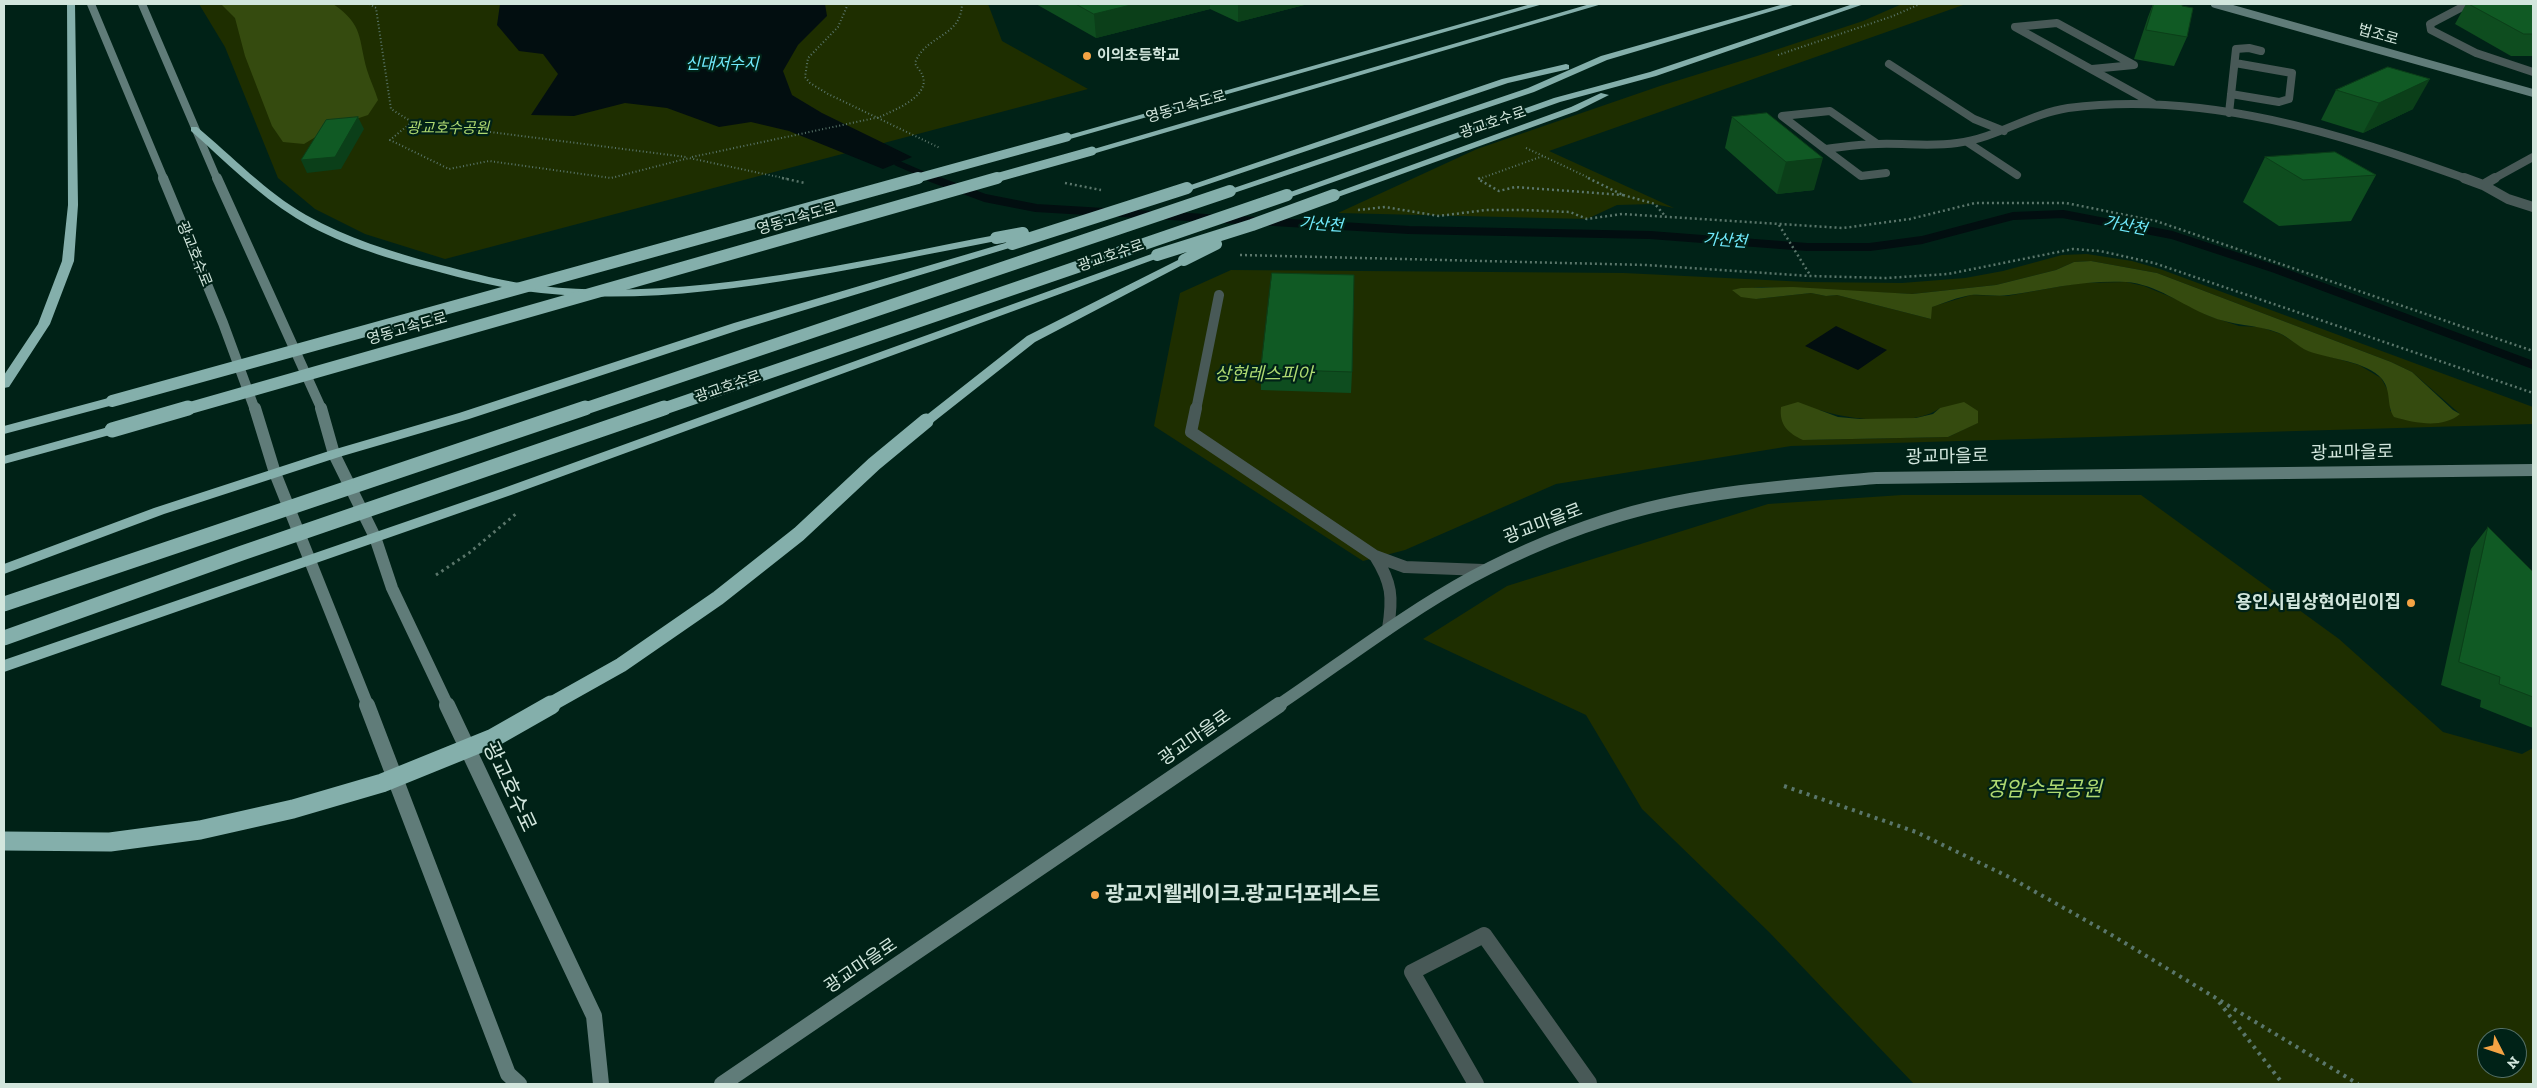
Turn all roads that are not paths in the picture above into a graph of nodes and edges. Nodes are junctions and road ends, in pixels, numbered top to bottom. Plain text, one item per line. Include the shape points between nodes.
1 (71, 4) edge
2 (91, 4) edge
3 (142, 4) edge
4 (1539, 4) edge
5 (1598, 4) edge
6 (1792, 4) edge
7 (1860, 4) edge
8 (2215, 4) edge
9 (2468, 4) edge
10 (2261, 51) dead end
11 (1604, 58) junction
12 (2235, 63) junction
13 (1889, 64) dead end
14 (2092, 69) junction
15 (2533, 72) edge
16 (1653, 74) junction
17 (2533, 93) edge
18 (2231, 94) junction
19 (2156, 105) junction
20 (2229, 113) junction
21 (194, 128) junction
22 (2004, 131) junction
23 (1967, 142) junction
24 (1876, 144) junction
25 (1825, 149) junction
26 (2533, 157) edge
27 (1886, 173) dead end
28 (2017, 175) dead end
29 (2484, 186) junction
30 (2533, 207) edge
31 (1068, 225) junction
32 (1252, 225) junction
33 (1219, 295) dead end
34 (4, 384) edge
35 (4, 430) edge
36 (334, 454) junction
37 (4, 460) edge
38 (2533, 470) edge
39 (276, 473) junction
40 (375, 537) junction
41 (1375, 556) junction
42 (310, 560) junction
43 (4, 569) edge
44 (1483, 570) junction
45 (4, 604) edge
46 (1388, 630) junction
47 (4, 638) edge
48 (4, 666) edge
49 (4, 841) edge
50 (519, 1084) edge
51 (601, 1084) edge
52 (722, 1084) edge
53 (1476, 1084) edge
54 (1587, 1084) edge

1 - 34 highway via 73,205 68,261 44,324
2 - 39 main road, 광교호수로 via 223,323
3 - 21 main road, 광교호수로
4 - 35 highway, 영동고속도로, bridge
5 - 37 highway, 영동고속도로, bridge
6 - 11 highway, 광교호수로
7 - 16 highway, 광교호수로
8 - 17 main road, 법조로
9 - 15 street via 2430,24 2431,30 2483,56
10 - 12 street via 2236,49
11 - 31 highway, bridge via 1505,81
11 - 45 highway, 광교호수로, bridge via 1531,90 1042,257
12 - 18 street
12 - 18 street via 2292,72 2289,99 2279,102
13 - 22 street via 1974,119
14 - 14 street via 2040,41 2015,27 2058,23 2134,65
14 - 19 street
16 - 32 highway, bridge via 1574,109
16 - 47 highway, 광교호수로, bridge via 1557,100
18 - 20 street
19 - 20 street
19 - 22 street via 2062,110 2039,115
20 - 29 street via 2359,142
21 - 31 highway, bridge via 286,206 344,237 384,254 514,285 555,291 622,292 764,281
21 - 36 main road, 광교호수로 via 324,415
22 - 23 street
23 - 24 street via 1910,146
23 - 28 street
24 - 25 street
24 - 25 street via 1830,111 1782,116
25 - 27 street via 1861,176
26 - 29 street
29 - 30 street
31 - 36 highway, bridge
32 - 40 highway, bridge via 1157,255
32 - 49 highway, bridge via 1030,339 874,464 799,534 718,598 621,665 493,738 382,783 293,810 200,830 110,842
33 - 41 street via 1191,432
36 - 39 highway
36 - 40 main road, 광교호수로
38 - 44 main road, 광교마을로 via 1876,478 1785,484 1627,513 1538,545
39 - 42 main road, 광교호수로
39 - 43 highway
40 - 42 highway
40 - 51 main road, 광교호수로 via 392,588 594,1016
41 - 44 street via 1404,567
41 - 46 street via 1389,578 1393,600
42 - 48 highway
42 - 50 main road, 광교호수로 via 508,1074
44 - 46 main road, 광교마을로
46 - 52 main road, 광교마을로
53 - 54 street via 1412,972 1484,935

